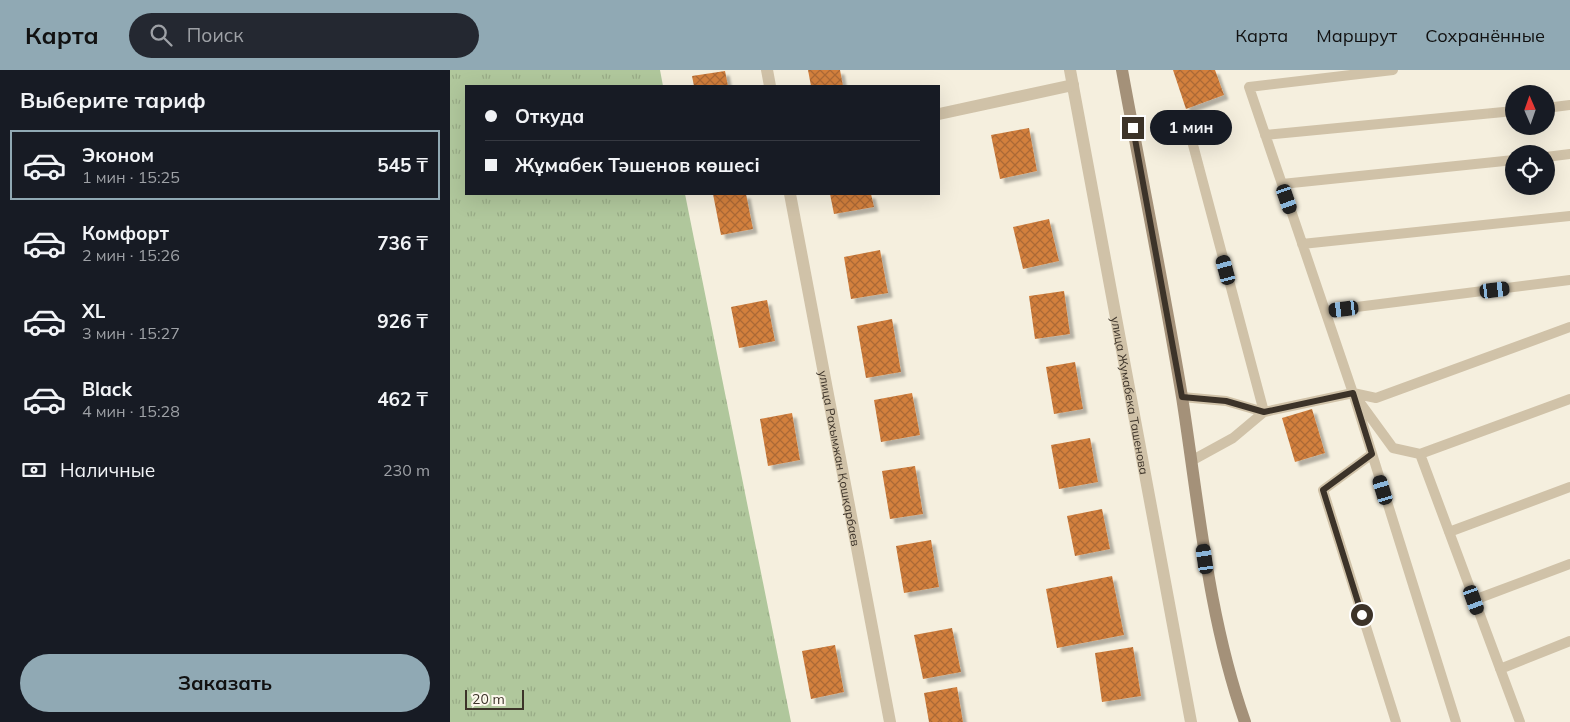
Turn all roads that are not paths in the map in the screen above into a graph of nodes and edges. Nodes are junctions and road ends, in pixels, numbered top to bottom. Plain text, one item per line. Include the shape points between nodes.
1 (767, 70) edge
2 (1070, 70) edge
3 (1122, 70) edge
4 (1393, 70) edge
5 (770, 85) edge
6 (1073, 85) junction
7 (1570, 105) edge
8 (1555, 107) edge
9 (1505, 112) edge
10 (940, 114) edge
11 (1265, 135) junction
12 (1192, 141) dead end
13 (1570, 154) edge
14 (1555, 156) edge
15 (1505, 161) edge
16 (1282, 184) junction
17 (790, 195) edge
18 (1570, 216) edge
19 (1302, 244) junction
20 (1570, 280) edge
21 (1325, 312) junction
22 (1570, 327) edge
23 (1353, 393) junction
24 (1182, 397) junction
25 (1570, 399) edge
26 (1264, 412) junction
27 (1372, 454) junction
28 (1420, 454) junction
29 (1191, 461) junction
30 (1570, 487) edge
31 (1449, 532) junction
32 (1570, 564) edge
33 (1474, 600) junction
34 (1570, 641) edge
35 (1500, 669) junction
36 (890, 722) edge
37 (1190, 722) edge
38 (1245, 722) edge
39 (1396, 722) edge
40 (1456, 722) edge
41 (1520, 722) edge

1 - 5 street
2 - 6 street, улица Жумабека Ташенова
3 - 24 main road
4 - 11 lane via 1249,87
6 - 10 street
6 - 37 street, улица Жумабека Ташенова
7 - 8 lane
9 - 11 lane
11 - 16 lane
12 - 26 lane
13 - 14 lane
15 - 16 lane
16 - 19 lane
17 - 36 street, улица Рахымжан Қошқарбаев
18 - 19 lane
19 - 21 lane
20 - 21 lane
21 - 23 lane
22 - 23 lane via 1376,398
23 - 26 lane
23 - 27 lane
23 - 28 lane via 1393,448
24 - 26 lane via 1226,401
24 - 29 main road
25 - 28 lane
26 - 29 lane via 1233,438
27 - 39 lane via 1323,490
27 - 40 lane
28 - 31 lane
29 - 38 main road via 1211,599 1233,689
30 - 31 lane
31 - 33 lane
32 - 33 lane
33 - 35 lane
34 - 35 lane
35 - 41 lane

